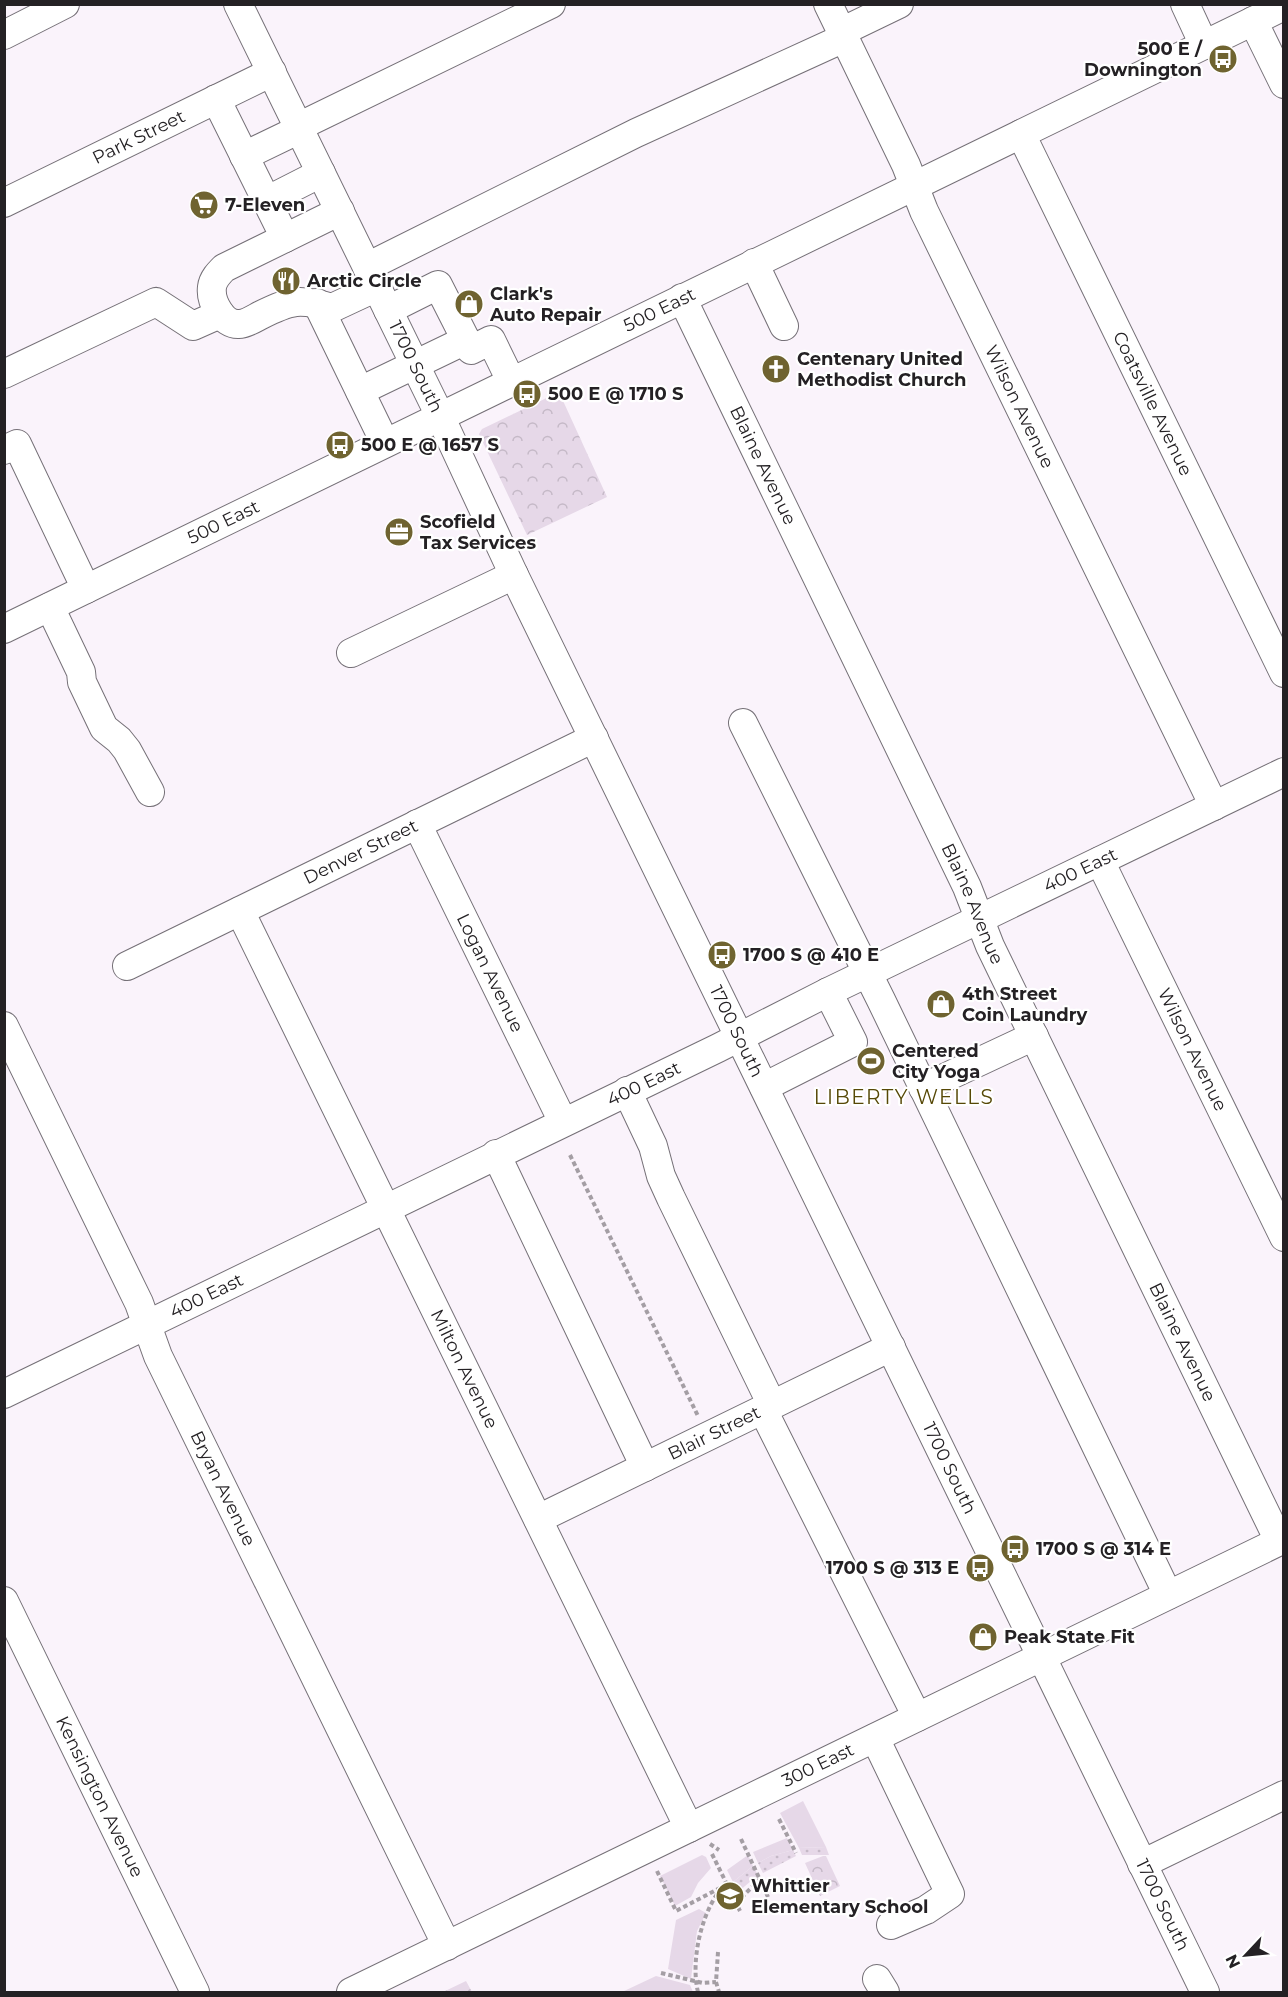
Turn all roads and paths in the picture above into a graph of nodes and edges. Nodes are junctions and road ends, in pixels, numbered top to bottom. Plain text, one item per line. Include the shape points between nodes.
1 (65, 4) edge
2 (238, 4) edge
3 (551, 4) edge
4 (828, 4) edge
5 (899, 4) edge
6 (1185, 4) edge
7 (1284, 6) edge
8 (1253, 21) junction
9 (4, 35) edge
10 (843, 35) junction
11 (1204, 45) junction
12 (272, 72) junction
13 (1284, 84) edge
14 (216, 99) junction
15 (299, 128) junction
16 (1021, 134) junction
17 (244, 156) junction
18 (321, 173) junction
19 (914, 186) junction
20 (266, 201) junction
21 (4, 203) edge
22 (340, 211) junction
23 (285, 238) junction
24 (754, 263) junction
25 (377, 288) junction
26 (682, 298) junction
27 (317, 303) junction
28 (220, 314) junction
29 (784, 326) dead end
30 (466, 340) junction
31 (415, 365) junction
32 (4, 374) edge
33 (511, 381) junction
34 (360, 391) junction
35 (440, 416) junction
36 (384, 443) junction
37 (4, 450) edge
38 (514, 575) junction
39 (86, 589) junction
40 (50, 607) junction
41 (4, 629) edge
42 (351, 652) dead end
43 (1284, 673) edge
44 (743, 723) dead end
45 (594, 738) junction
46 (1284, 772) edge
47 (150, 792) dead end
48 (1214, 806) junction
49 (417, 824) junction
50 (1100, 861) junction
51 (240, 911) junction
52 (981, 919) junction
53 (127, 966) dead end
54 (868, 974) junction
55 (828, 992) junction
56 (4, 1026) edge
57 (739, 1036) junction
58 (1034, 1036) junction
59 (764, 1087) junction
60 (923, 1088) junction
61 (627, 1091) junction
62 (563, 1122) junction
63 (496, 1154) junction
64 (570, 1155) dead end
65 (386, 1208) junction
66 (1284, 1237) edge
67 (146, 1325) junction
68 (891, 1347) junction
69 (4, 1394) edge
70 (767, 1407) junction
71 (700, 1422) dead end
72 (645, 1467) junction
73 (538, 1519) junction
74 (1281, 1540) edge
75 (1168, 1595) junction
76 (4, 1601) edge
77 (1042, 1656) junction
78 (917, 1717) junction
79 (875, 1738) junction
80 (1284, 1796) edge
81 (779, 1819) dead end
82 (689, 1828) junction
83 (741, 1839) dead end
84 (796, 1853) dead end
85 (712, 1854) dead end
86 (1142, 1864) junction
87 (657, 1871) dead end
88 (760, 1879) junction
89 (726, 1883) junction
90 (720, 1888) junction
91 (768, 1897) dead end
92 (736, 1903) junction
93 (740, 1911) dead end
94 (891, 1925) dead end
95 (447, 1946) junction
96 (718, 1952) dead end
97 (661, 1973) dead end
98 (695, 1982) junction
99 (716, 1982) junction
100 (195, 1992) edge
101 (351, 1992) edge
102 (698, 1992) edge
103 (719, 1992) edge
104 (1205, 1992) edge

1 - 9 street
2 - 12 street, 1700 South
3 - 15 street
4 - 10 street, Wilson Avenue
5 - 10 street
6 - 11 street
7 - 8 street, 500 East
8 - 11 street, 500 East
8 - 13 street
10 - 19 street, Wilson Avenue
10 - 25 street via 636,133
11 - 16 street, 500 East
12 - 14 street, Park Street
12 - 15 street, 1700 South
14 - 17 street
14 - 21 street, Park Street
15 - 17 street
15 - 18 street, 1700 South
16 - 19 street, 500 East
16 - 43 street, Coatsville Avenue
17 - 20 street
18 - 20 street
18 - 22 street, 1700 South
19 - 24 street, 500 East
19 - 48 street, Wilson Avenue
20 - 23 street
22 - 23 street
22 - 25 street, 1700 South
23 - 28 street via 219,272 212,288
24 - 26 street, 500 East
24 - 29 street
25 - 27 street via 332,308
25 - 30 street via 438,285
25 - 31 street, 1700 South
26 - 33 street, 500 East
26 - 52 street, Blaine Avenue via 764,443
27 - 28 street via 287,303 240,325
27 - 34 street
28 - 32 street via 193,326 156,302
30 - 31 street
30 - 33 street via 471,350 491,340
31 - 34 street
31 - 35 street, 1700 South
33 - 35 street, 500 East
34 - 36 street
35 - 36 street, 500 East
35 - 38 street, 1700 South
36 - 39 street, 500 East
37 - 39 street via 17,444
38 - 42 street
38 - 45 street, 1700 South
39 - 40 street, 500 East
40 - 41 street, 500 East
40 - 47 street via 104,728 127,750
44 - 54 street
45 - 49 street, Denver Street
45 - 57 street, 1700 South
46 - 48 street, 400 East
48 - 50 street, 400 East
49 - 51 street, Denver Street
49 - 62 street, Logan Avenue
50 - 52 street, 400 East
50 - 66 street, Wilson Avenue
51 - 53 street, Denver Street
51 - 65 street, Milton Avenue
52 - 54 street, 400 East
52 - 58 street, Blaine Avenue
54 - 55 street, 400 East
54 - 60 street
55 - 57 street, 400 East
55 - 59 street via 853,1042
56 - 67 street, Bryan Avenue via 139,1303
57 - 59 street, 1700 South
57 - 61 street, 400 East
58 - 60 street
58 - 74 street, Blaine Avenue
59 - 68 street, 1700 South
60 - 75 street
61 - 62 street, 400 East
61 - 70 street via 653,1146 661,1176
62 - 63 street, 400 East
63 - 65 street, 400 East
63 - 72 street
64 - 71 path
65 - 67 street, 400 East
65 - 73 street, Milton Avenue
67 - 69 street, 400 East
67 - 95 street, Bryan Avenue
68 - 70 street, Blair Street
68 - 77 street, 1700 South
70 - 72 street, Blair Street
70 - 78 street
72 - 73 street, Blair Street
73 - 82 street, Milton Avenue
74 - 75 street, 300 East
75 - 77 street, 300 East
76 - 100 street, Kensington Avenue
77 - 78 street, 300 East
77 - 86 street, 1700 South
78 - 79 street, 300 East
79 - 82 street, 300 East
79 - 94 street via 950,1894 926,1910
80 - 86 street
81 - 84 path
82 - 95 street, 300 East
83 - 88 path
85 - 89 path
86 - 104 street, 1700 South
87 - 90 path via 676,1911
88 - 91 path
88 - 92 path
89 - 90 path
89 - 92 path
90 - 98 path via 700,1932
92 - 93 path
95 - 101 street, 300 East
96 - 99 path
97 - 98 path
98 - 99 path
98 - 102 path
99 - 103 path

